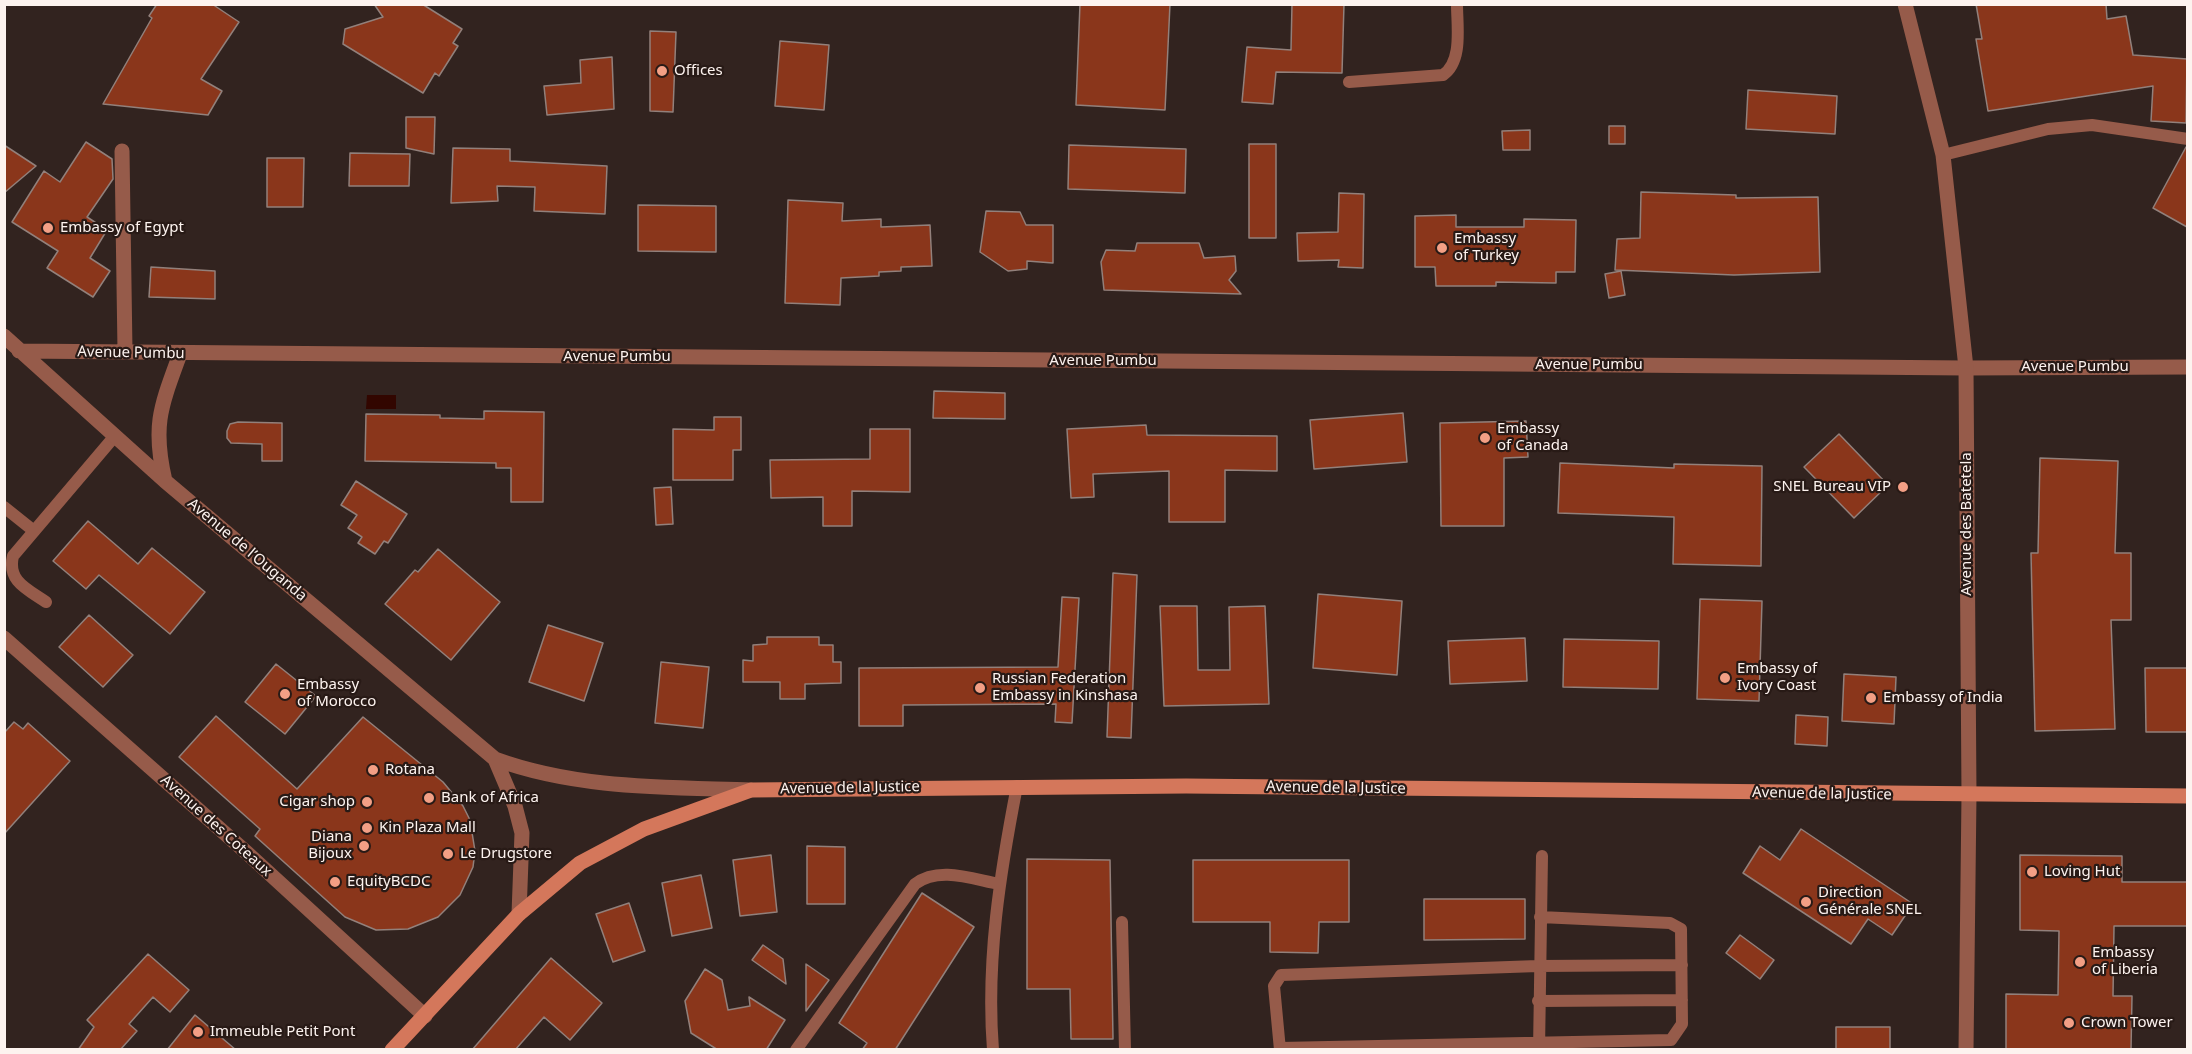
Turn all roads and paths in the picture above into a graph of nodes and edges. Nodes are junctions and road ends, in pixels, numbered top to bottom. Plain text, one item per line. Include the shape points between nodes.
1 (1457, 4) edge
2 (1905, 4) edge
3 (1349, 82) dead end
4 (2187, 139) edge
5 (123, 151) dead end
6 (1943, 155) junction
7 (4, 336) edge
8 (19, 351) junction
9 (125, 351) junction
10 (180, 354) junction
11 (2187, 366) edge
12 (1966, 368) junction
13 (114, 437) junction
14 (165, 481) junction
15 (4, 507) edge
16 (34, 531) junction
17 (45, 602) dead end
18 (4, 638) edge
19 (495, 759) junction
20 (1017, 786) junction
21 (751, 790) junction
22 (1969, 795) junction
23 (2187, 796) edge
24 (1542, 856) dead end
25 (999, 884) junction
26 (519, 914) junction
27 (1540, 917) junction
28 (1122, 922) dead end
29 (1682, 965) junction
30 (1538, 966) junction
31 (1682, 999) junction
32 (1538, 1001) junction
33 (425, 1016) junction
34 (1672, 1045) edge
35 (1539, 1047) edge
36 (1280, 1049) edge
37 (393, 1050) edge
38 (796, 1050) edge
39 (993, 1050) edge
40 (1125, 1050) edge
41 (1966, 1050) edge

1 - 3 lane via 1456,55 1452,68 1443,75
2 - 6 street, Avenue des Batetela
4 - 6 lane via 2092,125 2048,129
5 - 9 street
6 - 12 street, Avenue des Batetela
7 - 8 street, Avenue de l’Ouganda
8 - 9 street, Avenue Pumbu
8 - 13 street, Avenue de l’Ouganda
9 - 10 street, Avenue Pumbu
10 - 12 street, Avenue Pumbu
10 - 14 street via 159,420 157,448
11 - 12 street, Avenue Pumbu
12 - 22 street, Avenue des Batetela
13 - 14 street, Avenue de l’Ouganda
13 - 16 lane
14 - 19 street, Avenue de l’Ouganda
15 - 16 lane
16 - 17 lane via 13,556 10,568 14,580
18 - 33 street, Avenue des Coteaux
19 - 21 street, Avenue de l’Ouganda via 531,772 619,786
19 - 26 street, Avenue de l’Ouganda via 522,833
20 - 21 main road, Avenue de la Justice
20 - 22 main road, Avenue de la Justice
20 - 25 lane
21 - 26 main road, Avenue de la Justice via 696,807 610,845 580,863
22 - 23 main road, Avenue de la Justice
22 - 41 street, Avenue des Batetela
24 - 27 lane
25 - 38 lane via 939,874 915,884
25 - 39 lane via 992,986
26 - 33 main road, Avenue de la Justice
27 - 29 lane via 1670,923 1682,929
27 - 30 lane
28 - 40 lane
29 - 30 lane
29 - 31 lane
30 - 32 lane
30 - 36 lane via 1281,975 1274,986
31 - 32 lane
31 - 34 lane via 1682,1024
32 - 35 lane
33 - 37 main road, Avenue de la Justice
34 - 35 lane
35 - 36 lane

